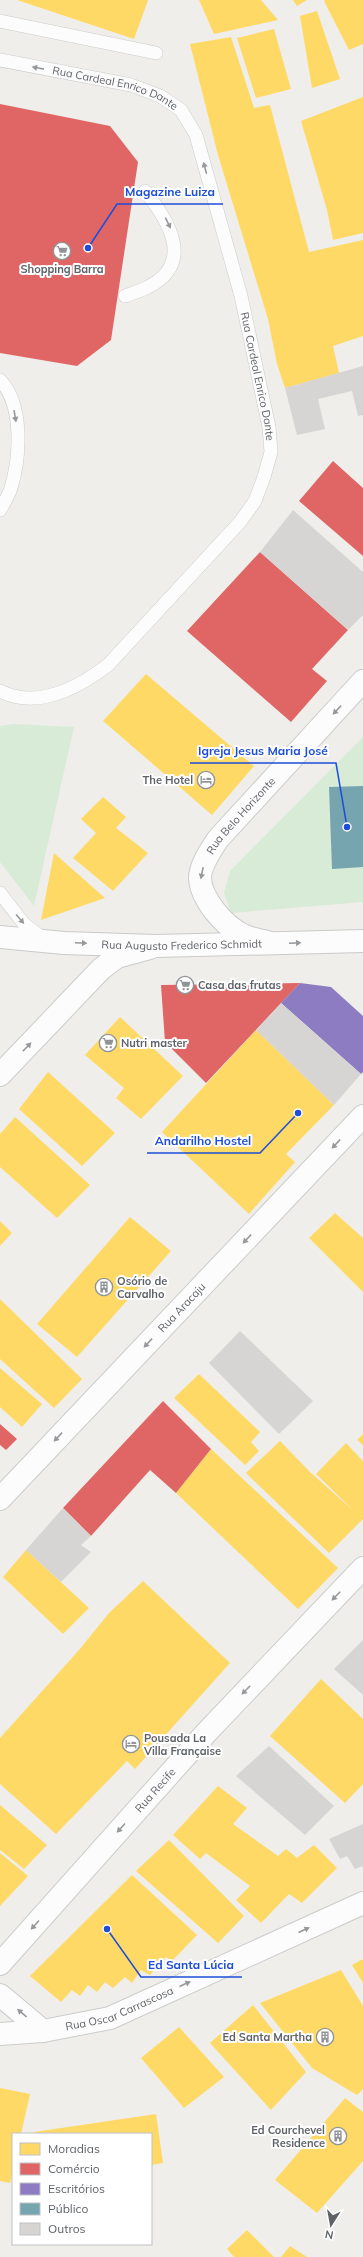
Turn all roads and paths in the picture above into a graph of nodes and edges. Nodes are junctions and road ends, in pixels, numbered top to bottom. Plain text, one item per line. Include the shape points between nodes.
1 (0, 21) edge
2 (156, 53) dead end
3 (0, 60) edge
4 (145, 191) dead end
5 (125, 296) dead end
6 (0, 380) edge
7 (0, 510) edge
8 (363, 681) edge
9 (0, 691) edge
10 (0, 893) edge
11 (0, 937) edge
12 (46, 941) junction
13 (363, 941) edge
14 (273, 944) junction
15 (156, 946) junction
16 (0, 1075) edge
17 (363, 1116) edge
18 (0, 1499) edge
19 (363, 1568) edge
20 (363, 1903) edge
21 (0, 1964) edge
22 (0, 1995) edge
23 (43, 2031) junction
24 (0, 2034) edge

1 - 2 lane
9 -> 3 lane, Rua Cardeal Enrico Dante via 16,697 43,698 84,683 108,665 240,522 255,501 270,452 269,427 241,296 196,135 181,110 160,96 131,86
4 -> 5 lane via 163,214 173,234 175,251 170,267 160,279
6 -> 7 lane via 14,405 19,436 17,463 11,489
8 -> 14 street, Rua Belo Horizonte via 218,839 207,856 200,877 204,897 220,917 242,935
10 -> 12 lane via 24,924
11 - 12 street, Rua Augusto Frederico Schmidt
12 -> 15 street, Rua Augusto Frederico Schmidt
14 -> 13 street, Rua Augusto Frederico Schmidt
14 - 15 street, Rua Augusto Frederico Schmidt
16 -> 15 street via 101,969 117,957
17 -> 18 street, Rua Aracaju
19 -> 21 street, Rua Recife via 206,1733
23 -> 20 street, Rua Oscar Carrascosa via 110,2018
23 -> 22 street
23 - 24 street, Rua Oscar Carrascosa

